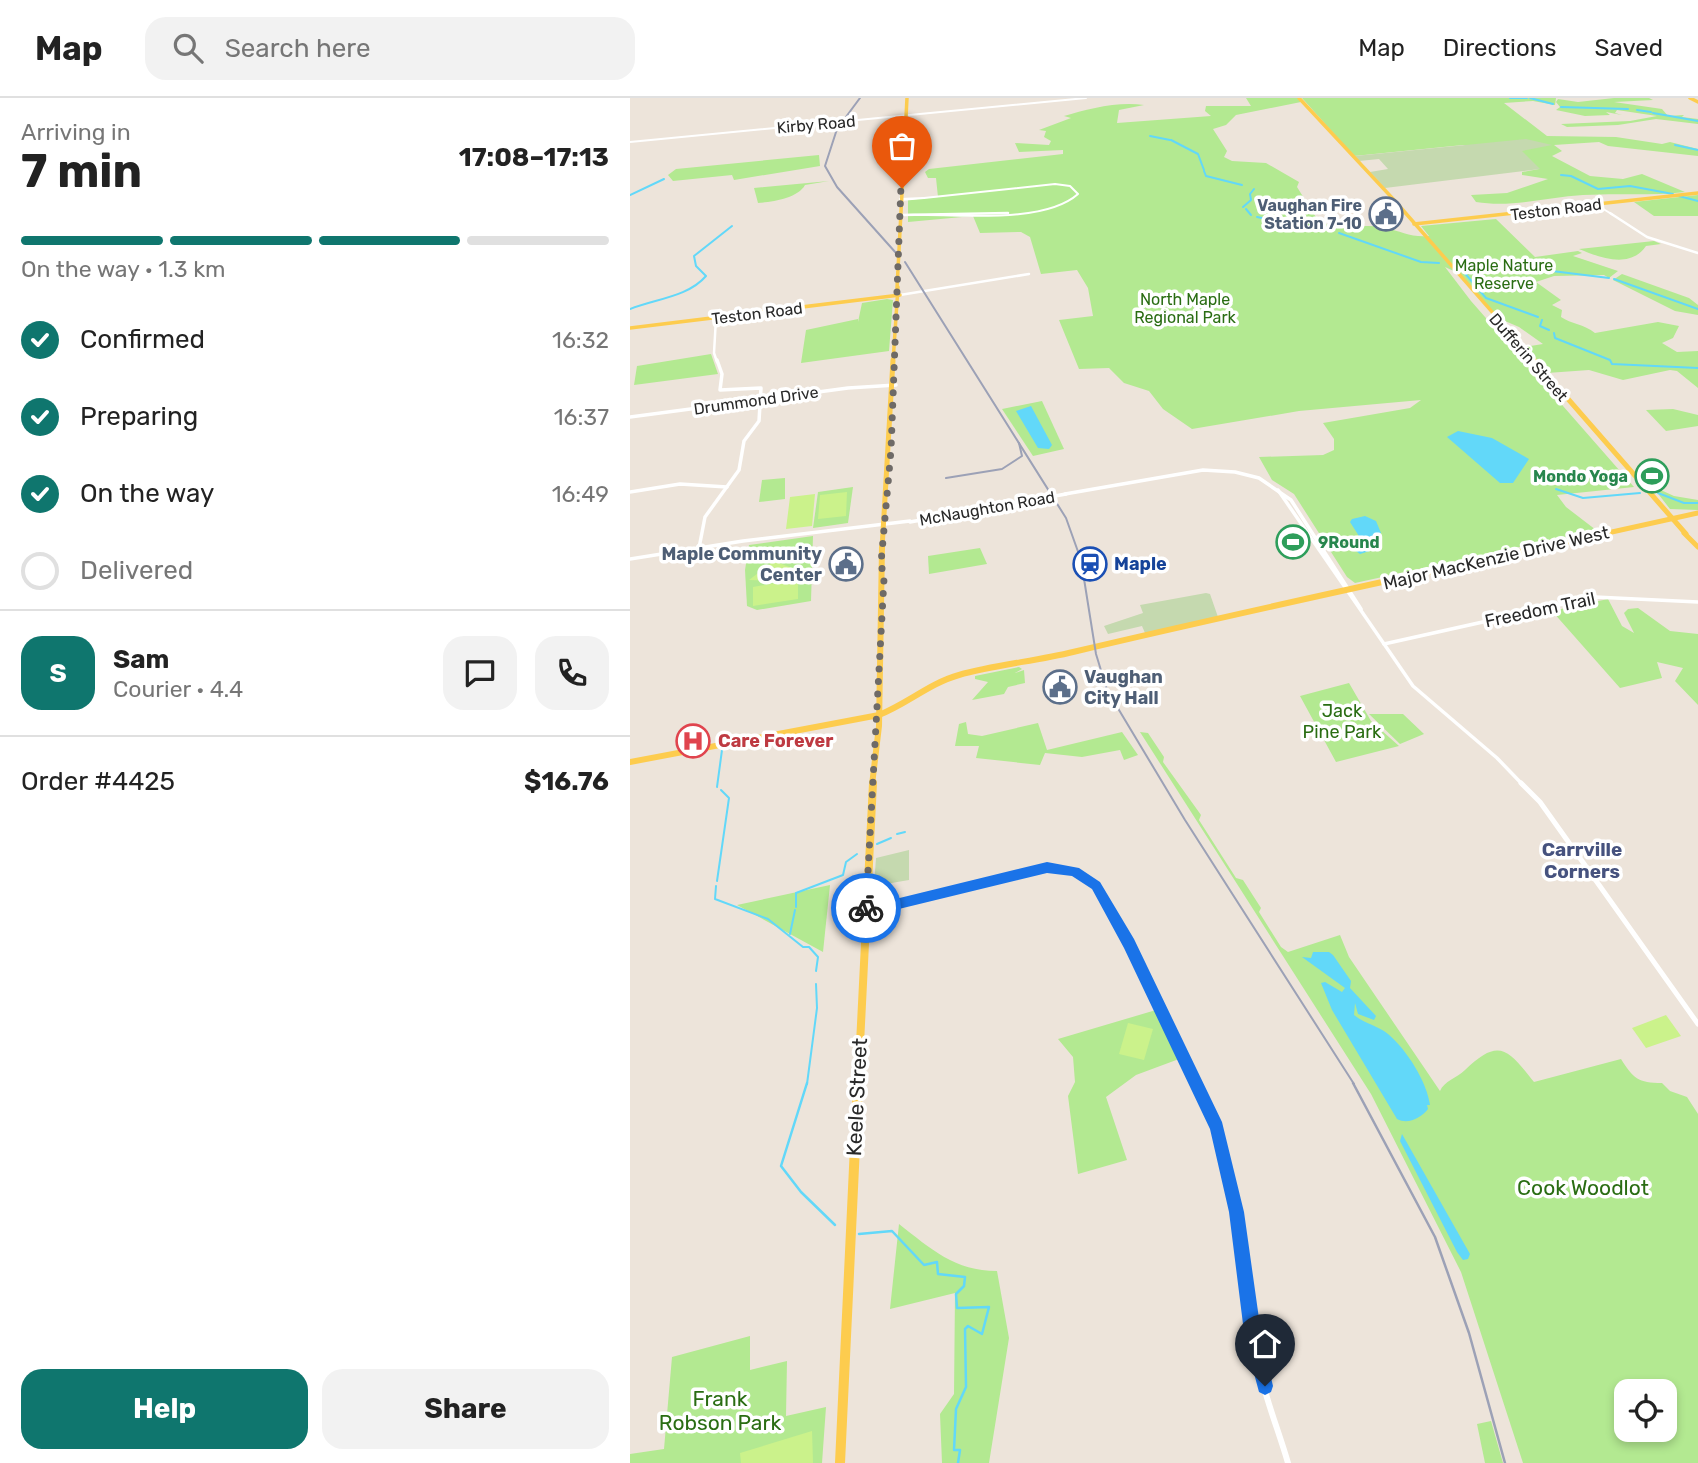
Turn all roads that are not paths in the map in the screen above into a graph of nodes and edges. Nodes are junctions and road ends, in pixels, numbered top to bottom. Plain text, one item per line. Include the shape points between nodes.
1 (906, 98) edge
2 (1086, 98) edge
3 (1299, 98) edge
4 (906, 116) junction
5 (630, 142) edge
6 (1698, 192) edge
7 (901, 199) junction
8 (1597, 205) junction
9 (902, 215) junction
10 (1414, 223) junction
11 (900, 224) junction
12 (1698, 253) edge
13 (1029, 274) dead end
14 (898, 295) junction
15 (716, 318) junction
16 (630, 328) edge
17 (894, 385) junction
18 (760, 400) junction
19 (630, 417) edge
20 (727, 486) junction
21 (630, 492) edge
22 (1698, 514) edge
23 (1673, 519) junction
24 (886, 524) junction
25 (1698, 547) edge
26 (699, 548) junction
27 (630, 559) edge
28 (1349, 592) junction
29 (1698, 602) edge
30 (1384, 644) junction
31 (877, 713) junction
32 (630, 762) edge
33 (866, 911) junction
34 (1698, 1024) edge
35 (840, 1463) edge
36 (1288, 1463) edge

1 - 4 main road, Keele Street
2 - 4 street, Kirby Road
3 - 10 main road, Dufferin Street
4 - 5 street, Kirby Road
4 - 7 main road, Keele Street
6 - 8 main road, Teston Road
7 - 9 main road, Keele Street
7 - 9 street via 1055,184 1070,186 1078,194 1067,204 1020,213
7 - 11 main road, Keele Street
8 - 10 main road, Teston Road
8 - 12 street via 1647,237
9 - 11 main road, Keele Street
10 - 23 main road, Dufferin Street
11 - 14 main road, Keele Street
13 - 14 street, Teston Road
14 - 15 main road, Teston Road
14 - 17 main road, Keele Street
15 - 16 main road, Teston Road
15 - 18 street via 714,353 722,374 720,390 761,388
17 - 18 street, Drummond Drive
17 - 24 main road, Keele Street
18 - 19 street, Drummond Drive
18 - 20 street via 759,421 744,441 740,468
20 - 21 street via 680,484
20 - 26 street via 705,517
22 - 23 main road, Major MacKenzie Drive West
23 - 25 main road, Dufferin Street
23 - 28 main road, Major MacKenzie Drive West
24 - 26 street, McNaughton Road
24 - 28 street, McNaughton Road via 1218,469 1259,478 1279,490
24 - 31 main road, Keele Street
26 - 27 street, McNaughton Road
28 - 30 street, McNaughton Road
28 - 31 main road, Major MacKenzie Drive West via 948,678 904,705
29 - 30 street, Freedom Trail via 1595,597
30 - 34 street, McNaughton Road via 1415,688 1540,802
31 - 32 main road, Major MacKenzie Drive West
31 - 33 main road, Keele Street
33 - 35 main road, Keele Street
33 - 36 street via 1047,867 1074,872 1096,886 1217,1127 1240,1229 1257,1358

